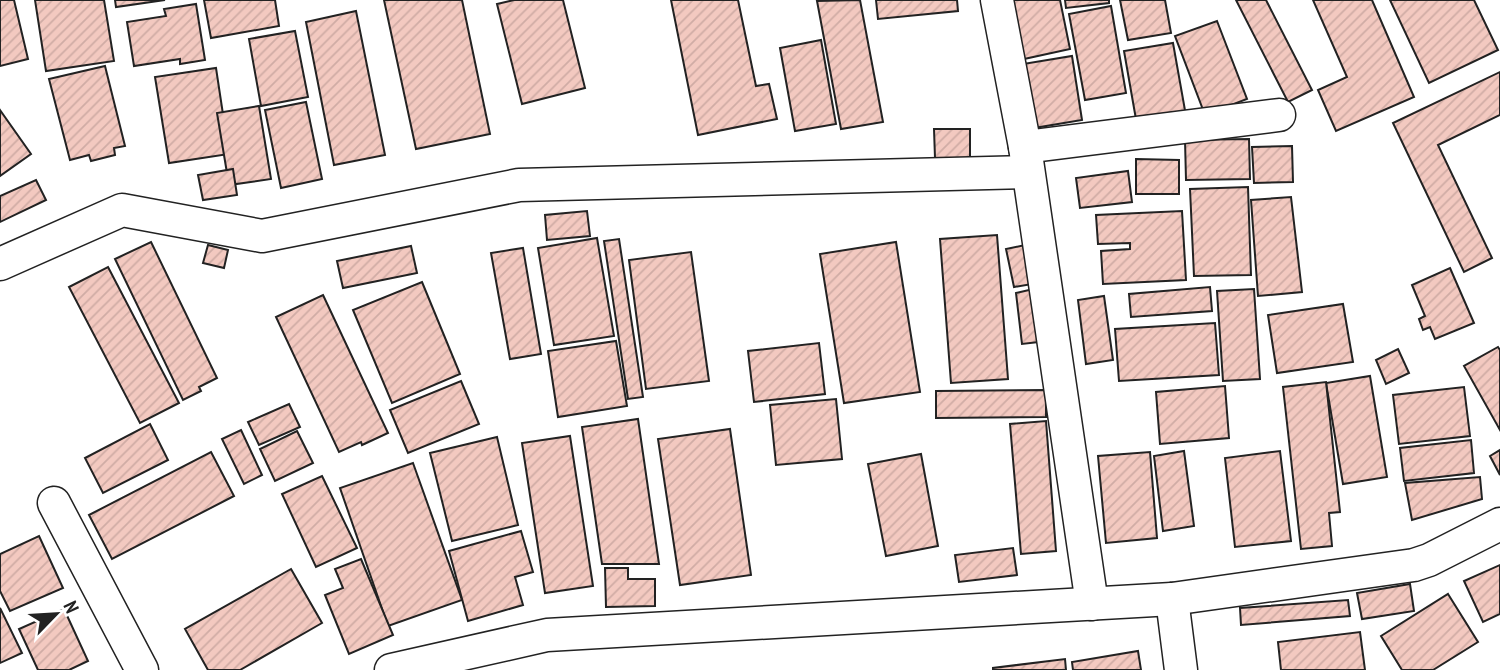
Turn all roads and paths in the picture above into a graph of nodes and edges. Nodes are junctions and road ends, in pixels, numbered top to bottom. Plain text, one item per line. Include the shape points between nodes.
1 (997, 0) edge
2 (1279, 115) dead end
3 (1026, 160) junction
4 (0, 264) edge
5 (54, 503) dead end
6 (1500, 523) edge
7 (1172, 599) junction
8 (1092, 604) junction
9 (142, 670) edge
10 (391, 670) edge
11 (1181, 670) edge

1 - 3 street
2 - 3 street
3 - 4 street via 519,185 262,236 122,210
3 - 8 street
5 - 9 street
6 - 7 street via 1414,565
7 - 8 street
7 - 11 street
8 - 10 street via 547,635

